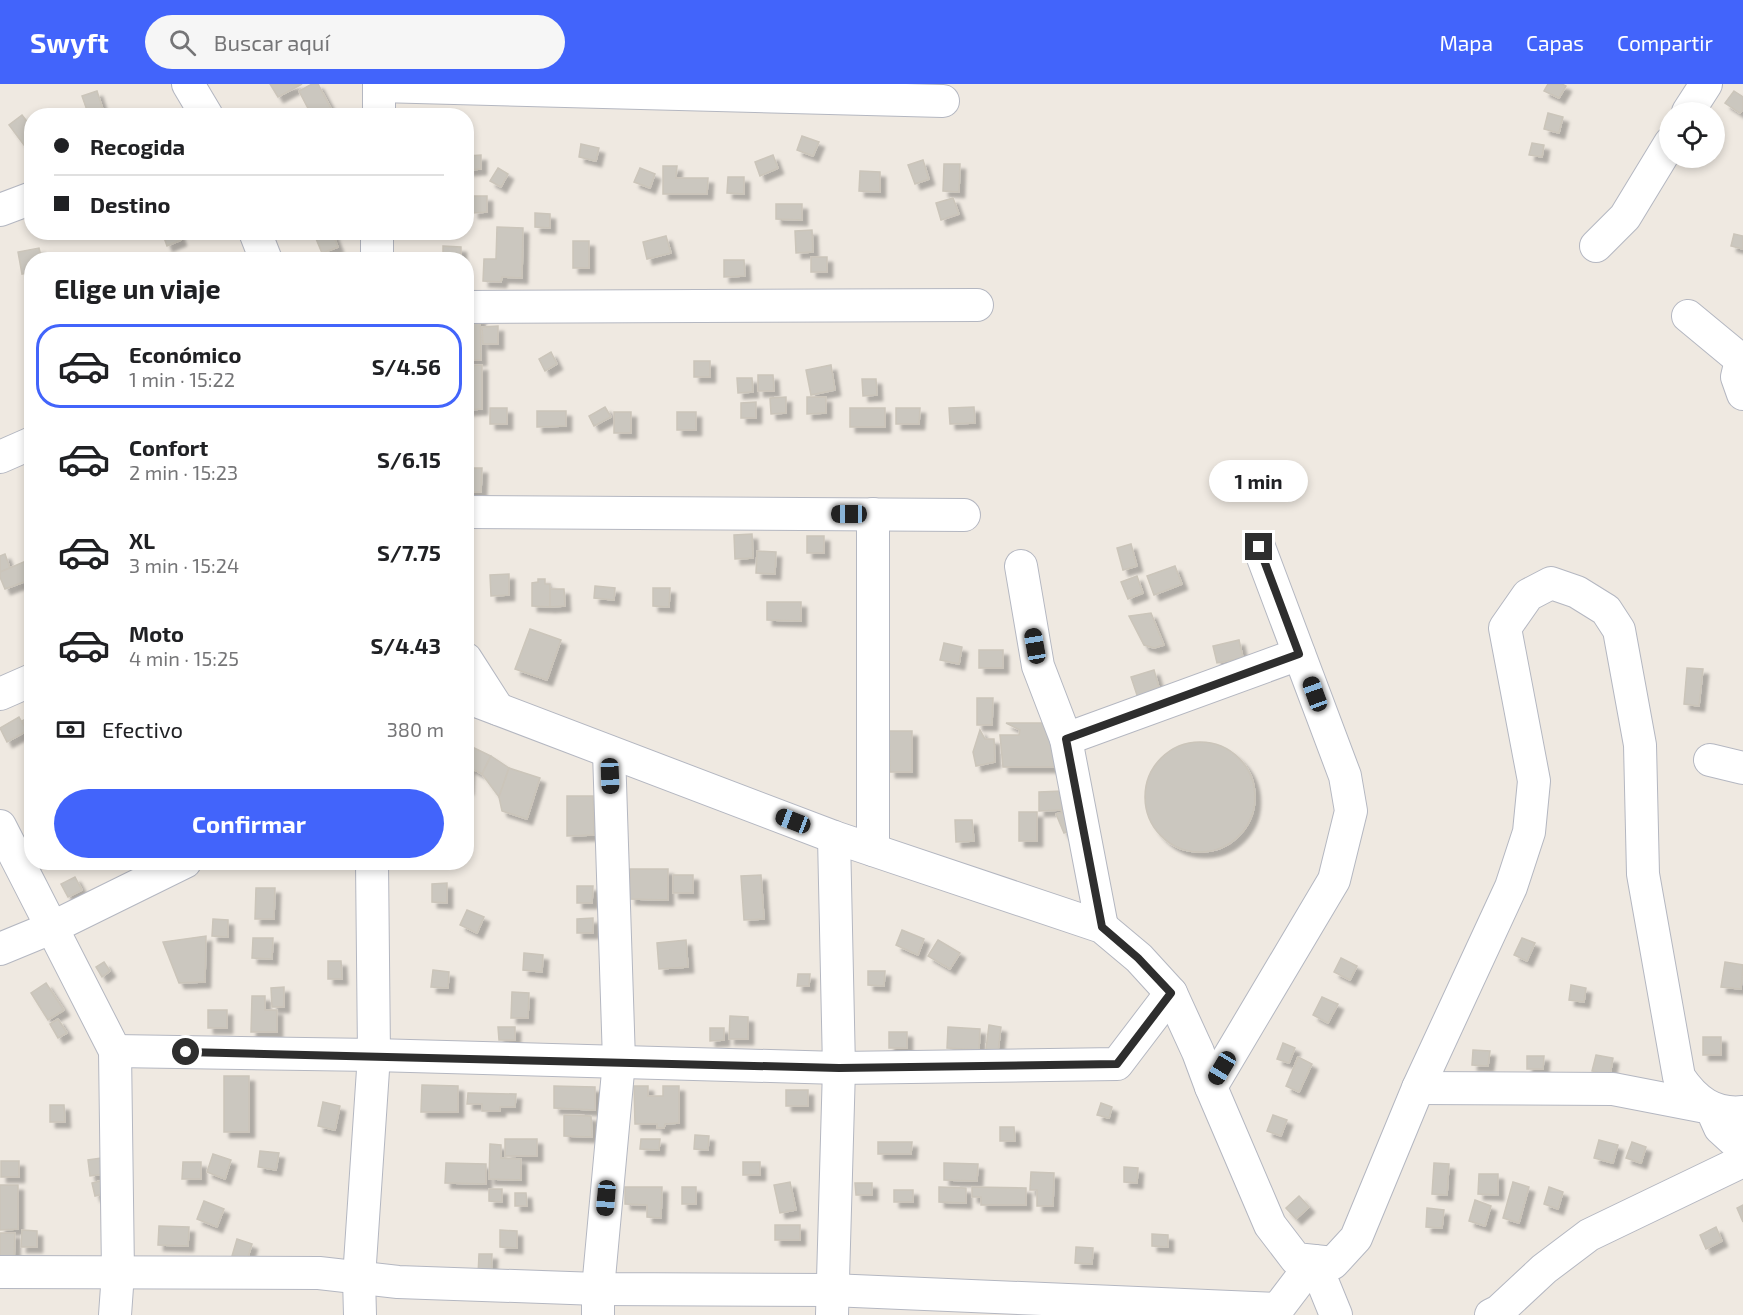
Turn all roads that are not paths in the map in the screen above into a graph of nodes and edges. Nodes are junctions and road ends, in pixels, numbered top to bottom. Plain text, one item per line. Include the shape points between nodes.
1 (188, 84) edge
2 (1706, 84) edge
3 (625, 88) edge
4 (379, 95) edge
5 (943, 101) dead end
6 (1694, 102) edge
7 (202, 108) edge
8 (1659, 161) edge
9 (24, 201) edge
10 (0, 210) edge
11 (1596, 246) dead end
12 (977, 305) dead end
13 (474, 307) edge
14 (1688, 316) dead end
15 (1742, 359) edge
16 (1743, 394) edge
17 (24, 446) edge
18 (0, 457) edge
19 (474, 512) edge
20 (873, 514) junction
21 (964, 515) dead end
22 (1259, 547) dead end
23 (1021, 566) dead end
24 (1299, 654) junction
25 (474, 672) edge
26 (24, 684) edge
27 (0, 694) edge
28 (474, 700) edge
29 (498, 709) junction
30 (1066, 739) junction
31 (609, 752) junction
32 (1710, 760) dead end
33 (1743, 768) edge
34 (0, 826) edge
35 (834, 837) junction
36 (873, 850) junction
37 (169, 870) edge
38 (372, 870) edge
39 (1102, 927) junction
40 (51, 928) junction
41 (0, 949) edge
42 (1171, 993) junction
43 (115, 1051) junction
44 (374, 1055) junction
45 (619, 1061) junction
46 (839, 1068) junction
47 (1211, 1087) junction
48 (1419, 1088) junction
49 (1711, 1108) junction
50 (1743, 1112) edge
51 (1743, 1149) edge
52 (1743, 1161) edge
53 (1314, 1261) junction
54 (0, 1272) edge
55 (118, 1273) junction
56 (359, 1278) junction
57 (598, 1302) edge
58 (831, 1302) edge
59 (1275, 1312) edge
60 (115, 1315) edge
61 (360, 1315) edge
62 (1336, 1315) edge
63 (1491, 1315) edge

1 - 7 street
2 - 6 street
3 - 4 street
3 - 5 street
8 - 11 street via 1624,217
9 - 10 street
12 - 13 street
14 - 15 street
15 - 16 street via 1737,377
17 - 18 street
19 - 20 street
20 - 21 street
20 - 36 street
22 - 24 street
23 - 30 street via 1038,666
24 - 30 street
24 - 47 street via 1345,776 1350,811 1334,880
25 - 29 street
26 - 27 street
28 - 29 street
29 - 31 street
30 - 39 street
31 - 35 street
31 - 45 street
32 - 33 street
34 - 40 street
35 - 36 street
35 - 46 street
36 - 39 street
37 - 40 street
38 - 44 street
39 - 42 street
40 - 41 street
40 - 43 street
42 - 46 street via 1117,1064
42 - 47 street
43 - 44 street
43 - 55 street
44 - 45 street
44 - 56 street
45 - 46 street
45 - 57 street
46 - 58 street
47 - 53 street via 1270,1226 1296,1259
48 - 49 street via 1613,1089
48 - 49 street via 1511,887 1529,832 1534,781 1504,628 1528,595 1551,583 1606,610 1619,630 1640,746 1643,874 1679,1077 1689,1093
48 - 53 street via 1356,1238 1333,1263
49 - 50 street
49 - 51 street via 1720,1128
52 - 63 street via 1589,1235
53 - 59 street
53 - 62 street
54 - 55 street
55 - 56 street via 319,1273
55 - 60 street
56 - 57 street
56 - 61 street
57 - 58 street
58 - 59 street

